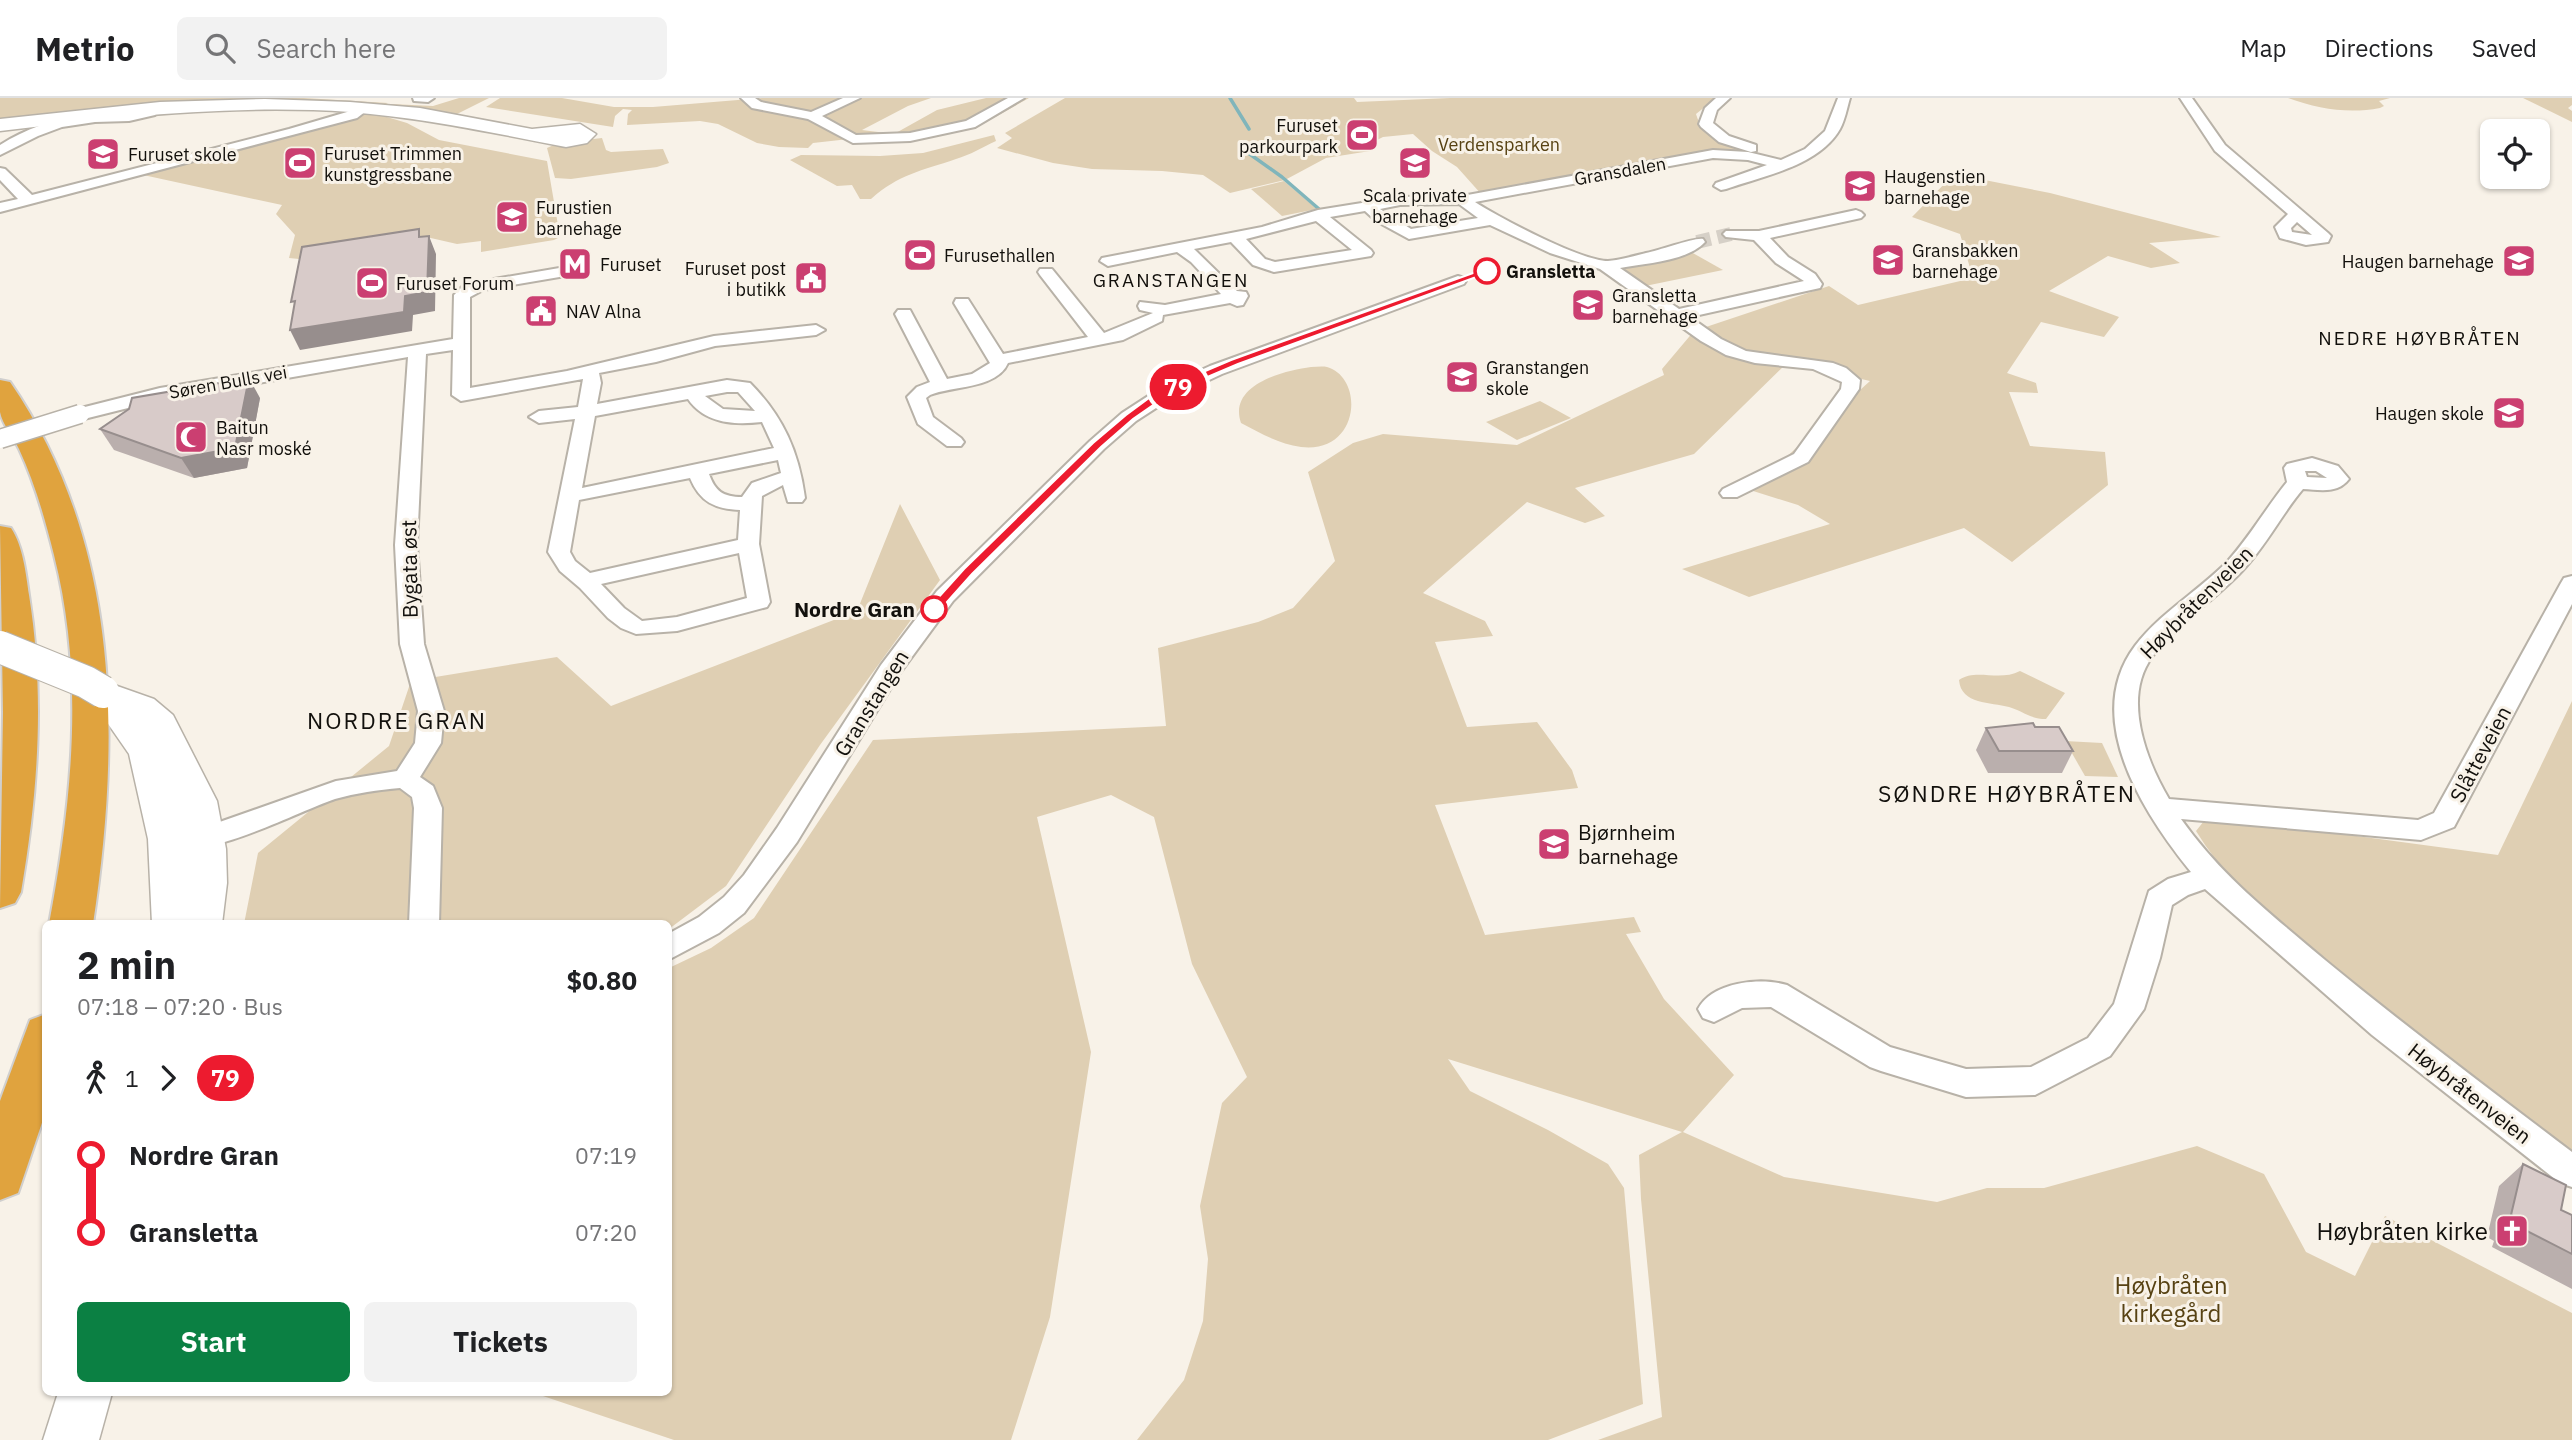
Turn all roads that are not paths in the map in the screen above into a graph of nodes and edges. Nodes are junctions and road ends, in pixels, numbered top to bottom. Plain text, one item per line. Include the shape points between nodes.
1 (419, 98) edge
2 (428, 98) edge
3 (747, 98) edge
4 (854, 98) edge
5 (1001, 98) edge
6 (1017, 98) edge
7 (1724, 98) edge
8 (1844, 98) edge
9 (2186, 98) edge
10 (974, 104) dead end
11 (364, 108) junction
12 (150, 112) dead end
13 (811, 116) junction
14 (930, 120) dead end
15 (0, 123) edge
16 (534, 134) dead end
17 (898, 138) junction
18 (0, 151) edge
19 (1784, 162) junction
20 (0, 173) edge
21 (1721, 186) dead end
22 (28, 200) junction
23 (1462, 200) junction
24 (1368, 206) junction
25 (0, 208) edge
26 (1318, 215) junction
27 (1856, 215) dead end
28 (2295, 215) dead end
29 (1492, 220) junction
30 (1731, 234) tunnel mouth
31 (1759, 236) junction
32 (1235, 237) junction
33 (1697, 242) tunnel mouth
34 (1180, 247) junction
35 (1108, 261) dead end
36 (1606, 266) junction
37 (577, 270) dead end
38 (1046, 272) dead end
39 (1458, 281) dead end
40 (962, 303) dead end
41 (904, 314) dead end
42 (1676, 315) junction
43 (816, 330) dead end
44 (1099, 340) junction
45 (460, 343) junction
46 (417, 350) junction
47 (998, 360) junction
48 (596, 369) junction
49 (943, 387) junction
50 (0, 388) edge
51 (692, 392) junction
52 (587, 412) junction
53 (769, 415) junction
54 (538, 417) dead end
55 (0, 439) edge
56 (954, 442) dead end
57 (786, 452) junction
58 (697, 470) junction
59 (2298, 484) dead end
60 (1730, 493) dead end
61 (571, 496) junction
62 (751, 503) junction
63 (0, 535) edge
64 (748, 544) junction
65 (586, 581) junction
66 (2572, 583) edge
67 (0, 647) edge
68 (154, 737) junction
69 (405, 779) junction
70 (2160, 808) junction
71 (204, 827) junction
72 (167, 839) junction
73 (2209, 877) junction
74 (0, 892) edge
75 (72, 920) edge
76 (173, 920) edge
77 (202, 920) edge
78 (424, 920) edge
79 (672, 947) edge
80 (1714, 1009) dead end
81 (42, 1046) edge
82 (2572, 1172) edge
83 (0, 1177) edge
84 (84, 1396) edge
85 (71, 1440) edge

1 - 2 street
3 - 13 street via 757,105
4 - 13 street
5 - 10 street
6 - 17 street via 970,124
7 - 19 street via 1707,115 1710,129
8 - 19 street via 1828,137
9 - 28 street via 2220,148
11 - 15 street via 265,104 160,107
11 - 16 street
11 - 22 street via 294,132
12 - 18 street via 64,124
13 - 17 street via 853,139
14 - 17 street
19 - 21 street
19 - 23 street, Gransdalen via 1713,154
20 - 22 street
22 - 25 street
23 - 24 street
23 - 29 street
24 - 26 street
24 - 29 street via 1409,234
26 - 32 street
26 - 32 street via 1365,253 1274,267 1259,262
27 - 31 street
29 - 36 street via 1551,248
30 - 31 street
31 - 42 street via 1814,284
32 - 34 street
33 - 36 street via 1675,252
34 - 35 street
34 - 44 street via 1200,258 1237,298 1151,311 1132,331
36 - 42 street
37 - 45 street via 471,288 460,299
38 - 44 street
39 - 79 street, Granstangen via 1216,370 1166,393 1129,417 945,596 890,670 754,882 709,925
40 - 47 street
41 - 49 street
42 - 60 street via 1726,350 1753,358 1823,365 1851,380 1850,389 1801,458
43 - 48 street via 729,339
44 - 47 street
45 - 46 street, Søren Bulls vei
45 - 48 street via 461,395
46 - 55 street, Søren Bulls vei, bridge via 160,394
46 - 69 street, Bygata øst via 406,545 412,644 432,711 428,743
47 - 49 street via 999,365 985,376
48 - 52 street
49 - 56 street via 916,397 925,420
50 - 75 highway via 22,423 59,508 87,631 93,747 86,836
51 - 52 street
51 - 53 street via 701,405 716,414 742,418
51 - 53 street via 743,387
52 - 54 street
52 - 61 street
53 - 57 street
57 - 58 street
57 - 62 street via 794,488 775,480 755,490
58 - 61 street
58 - 62 street via 702,488 712,498
59 - 70 street, Høybråtenveien via 2244,556 2152,642 2130,675 2125,699 2128,728
61 - 65 street via 559,552 565,565
62 - 64 street
63 - 74 highway via 15,610 23,688 16,811
64 - 65 street
64 - 65 street via 758,602 658,628 639,628 628,622
66 - 70 street, Slåtteveien via 2444,820 2421,830
67 - 68 street, bridge via 86,682 103,692 124,725
68 - 71 street via 166,741 191,786
68 - 72 street
69 - 71 street via 376,781
69 - 78 street via 424,793 428,808
70 - 73 street, Høybråtenveien
71 - 72 street via 185,840
71 - 77 street via 207,883
72 - 76 street
73 - 80 street via 2159,899 2128,1009 2099,1047 2035,1081 1966,1083 1881,1058 1776,994 1737,996
73 - 82 street, Høybråtenveien via 2344,994
81 - 83 highway
84 - 85 street

